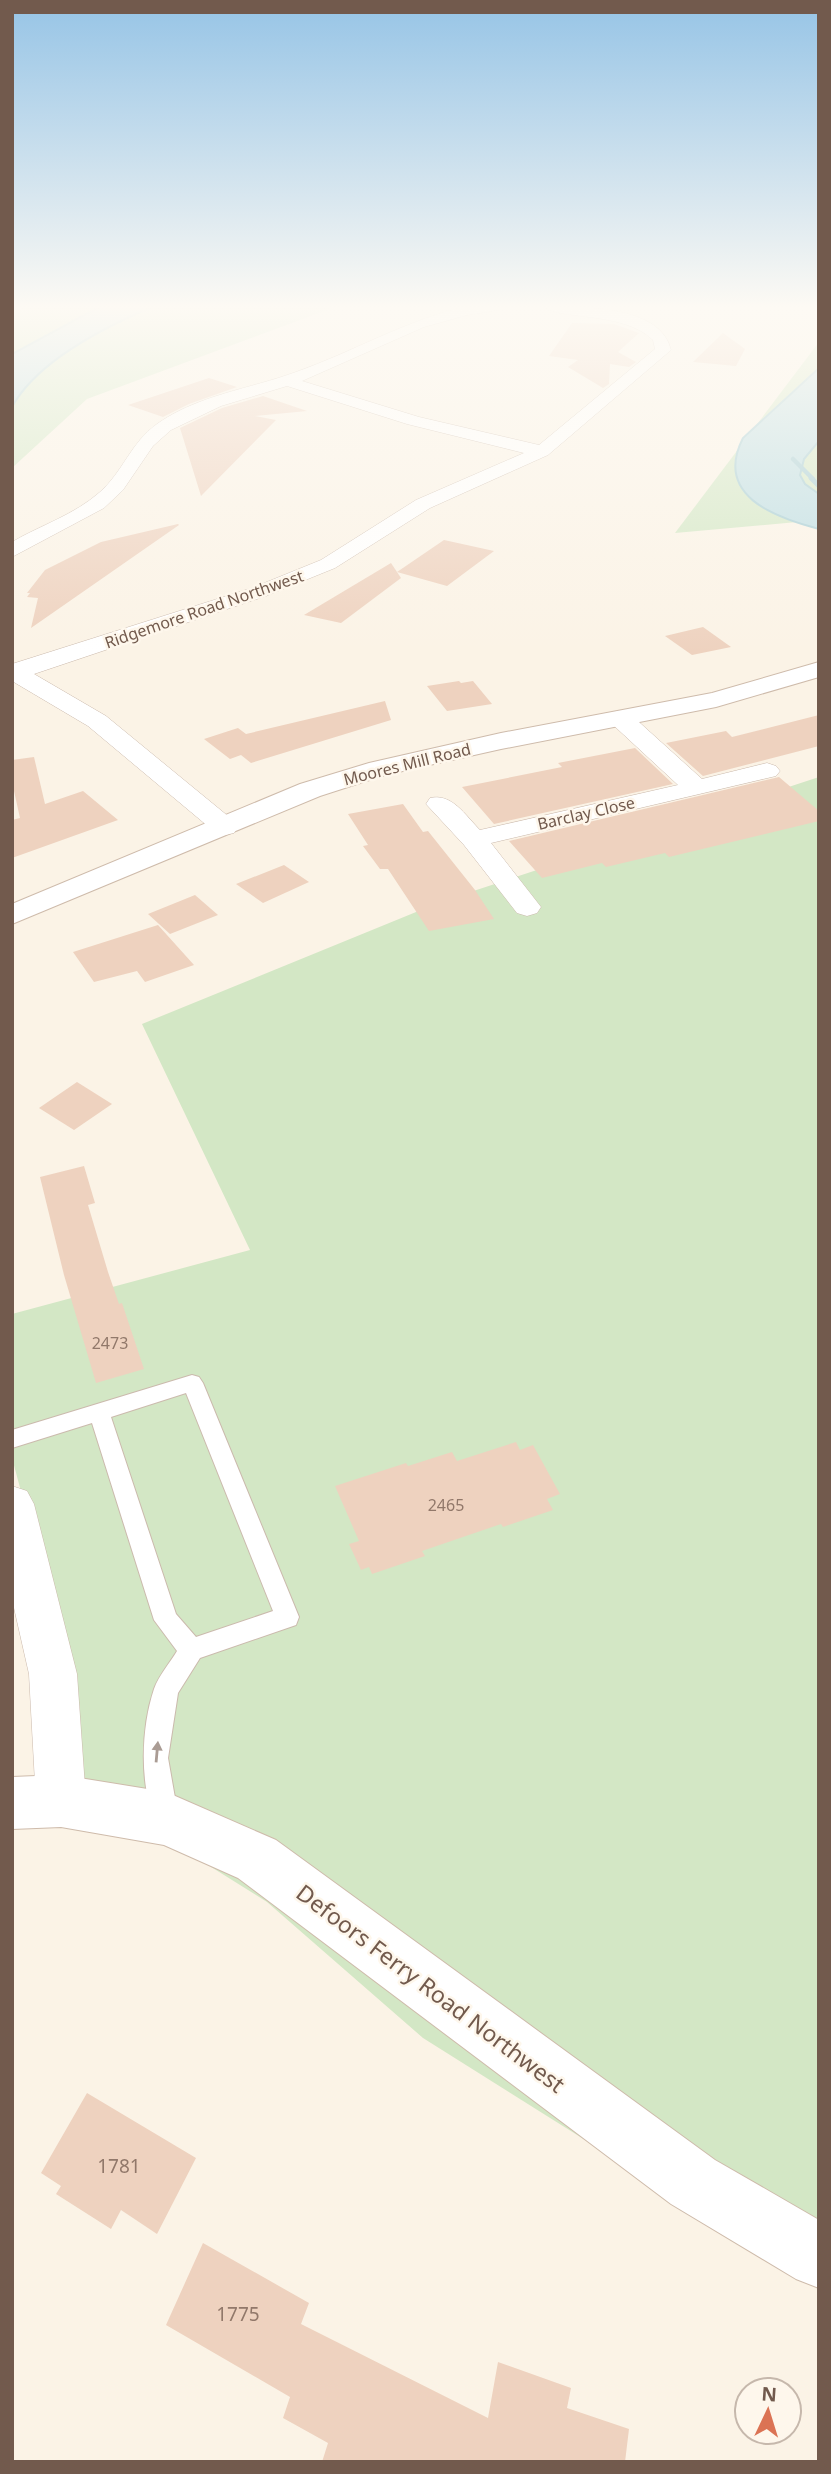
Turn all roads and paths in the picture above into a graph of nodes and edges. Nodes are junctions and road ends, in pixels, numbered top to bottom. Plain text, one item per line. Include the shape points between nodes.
1 (170, 422) edge
2 (415, 422) edge
3 (577, 422) edge
4 (542, 451) junction
5 (12, 551) edge
6 (819, 669) edge
7 (13, 672) edge
8 (620, 718) junction
9 (767, 771) dead end
10 (697, 788) junction
11 (439, 804) dead end
12 (225, 827) junction
13 (474, 839) junction
14 (527, 907) dead end
15 (12, 915) edge
16 (99, 1412) junction
17 (12, 1439) edge
18 (12, 1504) edge
19 (192, 1650) junction
20 (37, 1802) edge
21 (166, 1819) junction
22 (819, 2256) edge

1 - 5 street via 142,444 120,482 97,504
2 - 4 street
3 - 4 street, Ridgemore Road Northwest
4 - 7 street, Ridgemore Road Northwest via 423,504 304,575
6 - 8 street, Moores Mill Road via 716,700
7 - 12 street, Ridgemore Road Northwest via 97,721
8 - 10 street
8 - 12 street, Moores Mill Road via 378,769 310,790
9 - 10 street, Barclay Close
10 - 13 street, Barclay Close
11 - 13 street
12 - 15 street, Moores Mill Road
13 - 14 street
16 - 17 lane
16 - 19 lane via 166,1620
16 - 19 lane via 192,1383 288,1617
18 - 20 street via 53,1674
21 -> 19 lane via 155,1758 166,1690
20 - 21 street, Defoors Ferry Road Northwest
21 - 22 street, Defoors Ferry Road Northwest via 257,1859 693,2182

